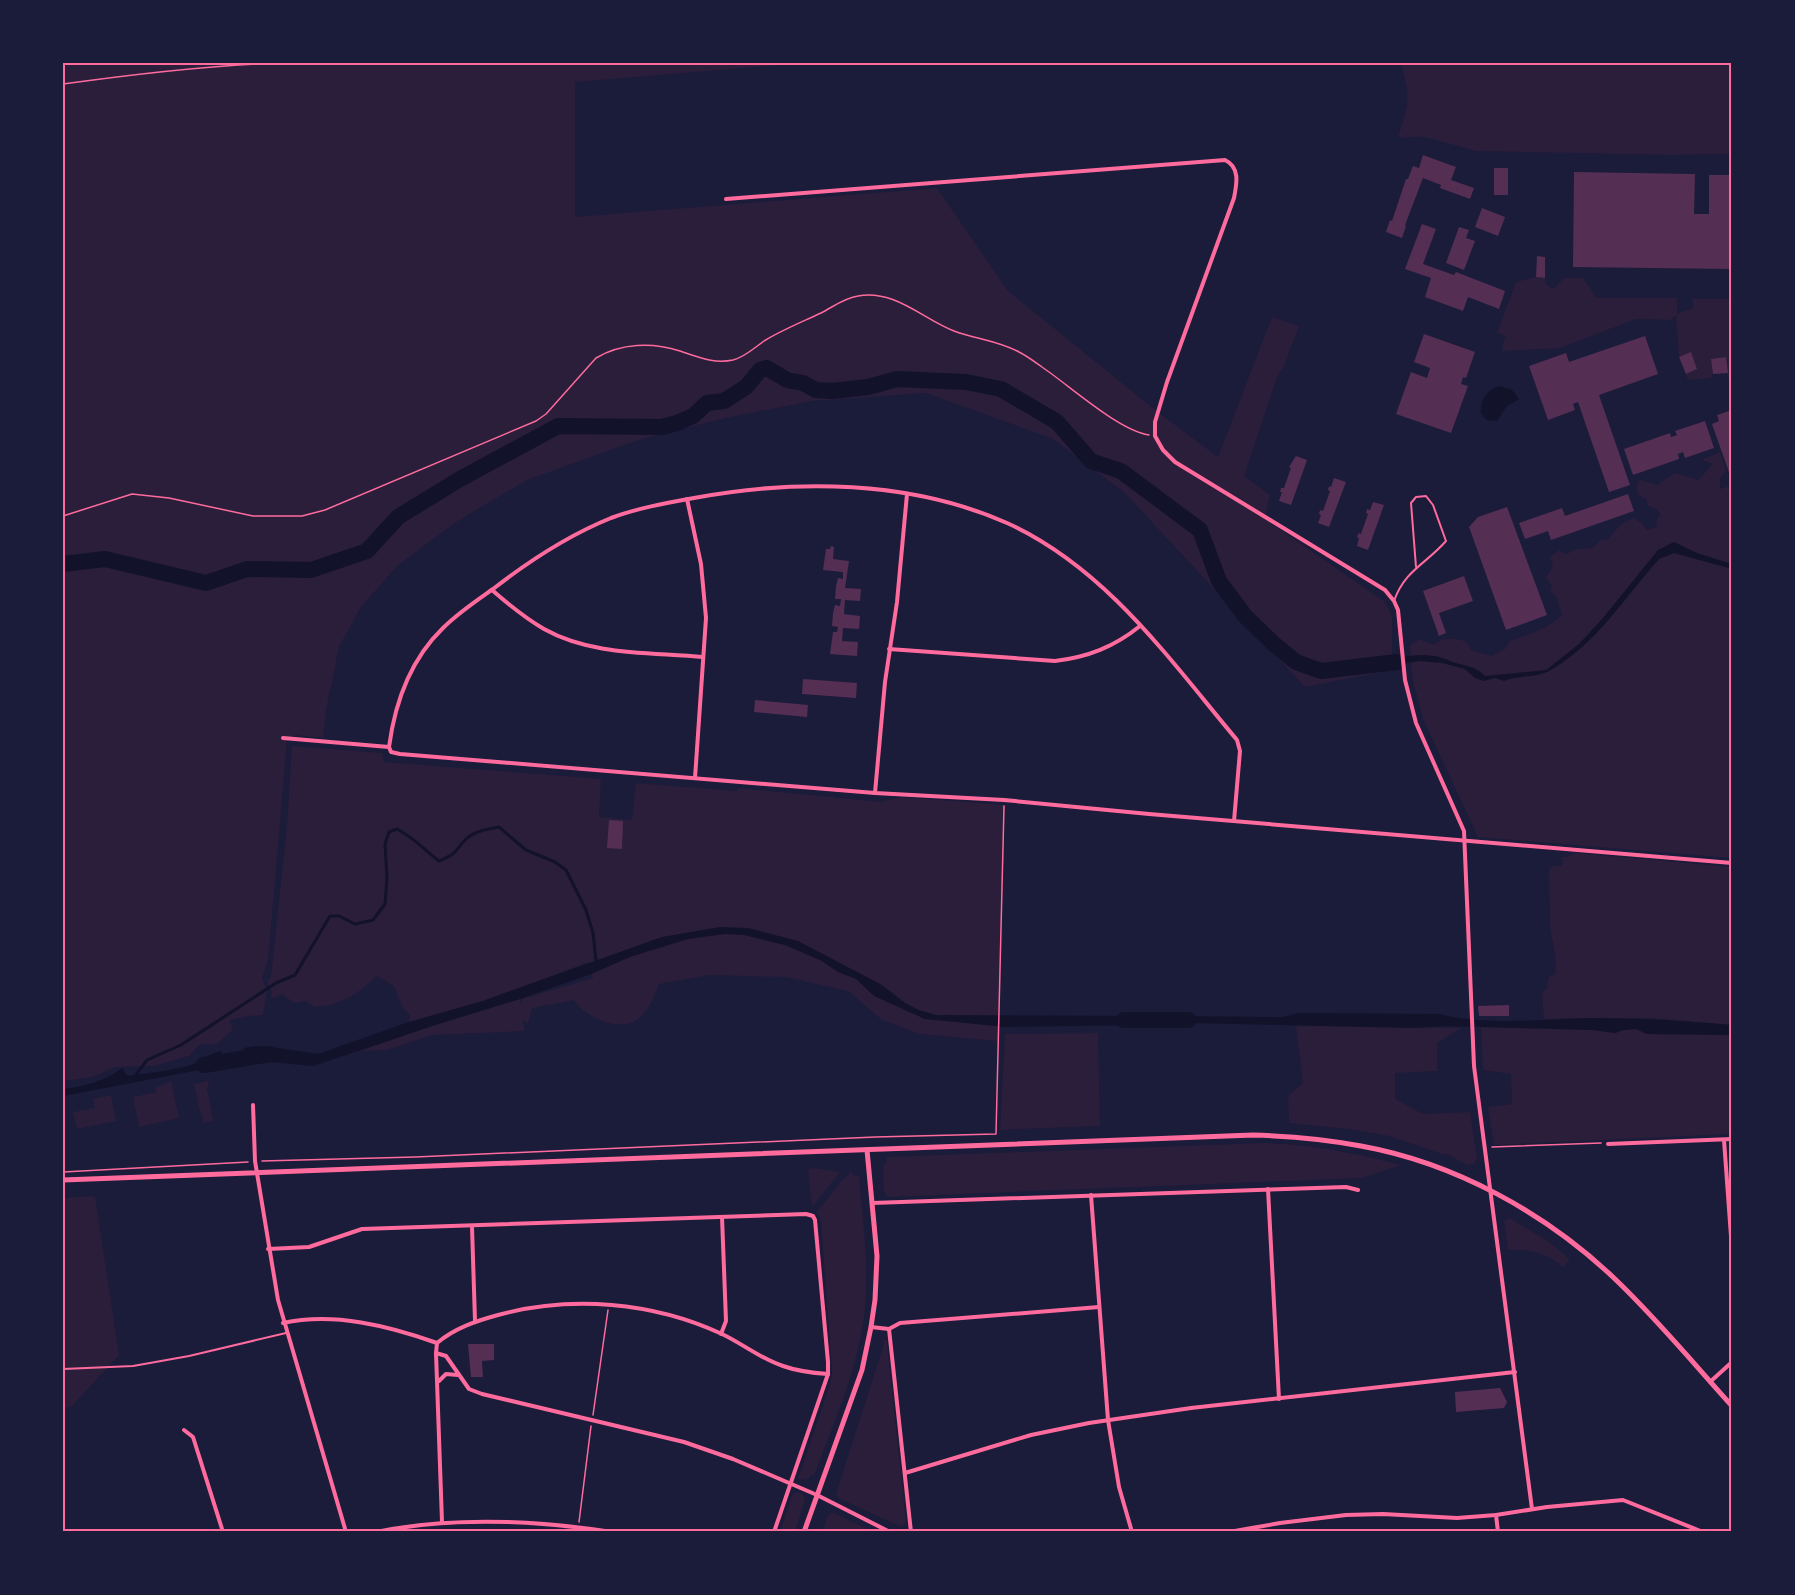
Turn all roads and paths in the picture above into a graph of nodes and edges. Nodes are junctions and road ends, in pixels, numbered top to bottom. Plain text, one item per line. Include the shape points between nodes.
1 (274, 63) edge
2 (63, 84) edge
3 (726, 199) dead end
4 (1155, 436) junction
5 (907, 494) junction
6 (687, 499) junction
7 (63, 516) edge
8 (1416, 567) junction
9 (492, 590) junction
10 (1394, 601) junction
11 (1140, 626) junction
12 (889, 649) junction
13 (704, 657) junction
14 (283, 738) dead end
15 (389, 747) junction
16 (695, 778) junction
17 (875, 793) junction
18 (1004, 800) junction
19 (1234, 821) junction
20 (1465, 841) junction
21 (1732, 862) edge
22 (253, 1105) dead end
23 (1724, 1139) junction
24 (1732, 1139) edge
25 (1608, 1144) joint
26 (1484, 1147) junction
27 (867, 1150) junction
28 (255, 1161) junction
29 (63, 1172) edge
30 (256, 1173) junction
31 (63, 1180) edge
32 (1268, 1189) junction
33 (1358, 1190) dead end
34 (1490, 1191) junction
35 (1091, 1195) junction
36 (872, 1203) junction
37 (722, 1217) junction
38 (472, 1227) junction
39 (1732, 1242) edge
40 (268, 1249) junction
41 (1732, 1250) edge
42 (1100, 1307) junction
43 (475, 1321) junction
44 (283, 1323) junction
45 (872, 1327) junction
46 (889, 1329) junction
47 (286, 1333) junction
48 (721, 1334) junction
49 (436, 1344) junction
50 (436, 1353) junction
51 (1732, 1362) edge
52 (63, 1369) edge
53 (1515, 1372) junction
54 (828, 1374) junction
55 (460, 1375) junction
56 (1710, 1382) junction
57 (438, 1385) junction
58 (1279, 1399) junction
59 (1732, 1407) edge
60 (1108, 1420) junction
61 (184, 1430) dead end
62 (905, 1473) junction
63 (790, 1484) junction
64 (817, 1495) junction
65 (1532, 1509) junction
66 (1496, 1515) junction
67 (442, 1522) junction
68 (223, 1532) edge
69 (346, 1532) edge
70 (376, 1532) edge
71 (612, 1532) edge
72 (774, 1532) edge
73 (804, 1532) edge
74 (890, 1532) edge
75 (911, 1532) edge
76 (1132, 1532) edge
77 (1229, 1532) edge
78 (1498, 1532) edge
79 (1703, 1532) edge

1 - 2 path via 146,72
3 - 4 street via 1225,160 1232,163 1236,171 1234,198 1164,391
4 - 7 path via 1140,434 1120,423 1019,352 954,331 885,297 859,296 782,331 735,359 699,358 653,346 607,352 596,358 536,421 325,510 302,516 253,516 132,494
4 - 10 street via 1175,462 1385,590
5 - 6 street via 814,486 737,490
5 - 11 street via 972,509 1044,543 1094,579
5 - 12 street
6 - 9 street via 635,510 588,528
6 - 13 street via 704,592
8 - 8 lane via 1411,503 1416,497 1426,496 1446,540
8 - 10 lane via 1401,583
9 - 13 street via 545,629 590,646
9 - 15 street via 441,629 418,659 401,692
10 - 20 street via 1416,723
11 - 12 street via 1106,649 1055,661
11 - 19 street via 1237,740 1240,751
12 - 17 street
13 - 16 street
14 - 15 street
15 - 16 street via 391,752 400,754
16 - 17 street
17 - 18 street
18 - 19 street
18 - 28 path via 996,1134
19 - 20 street
20 - 21 street
20 - 26 street via 1472,1029
22 - 28 street
23 - 24 street
23 - 25 street
23 - 39 street
25 - 26 path
26 - 34 street
27 - 30 main road
27 - 34 main road via 1293,1136 1407,1157
27 - 36 main road
28 - 29 path
28 - 30 street
30 - 31 main road
30 - 40 street
32 - 33 street
32 - 35 street
32 - 58 street
34 - 53 street
34 - 56 main road via 1561,1234 1606,1271
35 - 36 street
35 - 42 street
36 - 45 main road via 877,1277
37 - 38 street
37 - 48 street via 726,1321
37 - 54 street via 813,1216
38 - 40 street via 362,1230 309,1247
38 - 43 street
39 - 41 street
40 - 44 street
42 - 46 street via 900,1323
42 - 60 street
43 - 48 street via 517,1310 577,1302 665,1314
43 - 49 street
44 - 47 street
44 - 49 street via 300,1319 340,1320 394,1330
45 - 46 street
45 - 64 main road via 862,1370
46 - 62 street
47 - 52 lane via 133,1366
47 - 69 street
48 - 54 street via 781,1366
49 - 50 street
50 - 55 street via 446,1356
50 - 57 street
51 - 56 street
53 - 58 street
53 - 65 street
54 - 63 street
55 - 57 street via 446,1374
55 - 63 street via 469,1389 482,1394 684,1442
56 - 59 main road
57 - 67 street
58 - 60 street
60 - 62 street via 1031,1435
60 - 76 street via 1119,1487
61 - 68 street via 193,1437
62 - 75 street
63 - 64 street
63 - 72 street
64 - 73 main road
64 - 74 street
65 - 66 street
65 - 79 street via 1623,1500
66 - 77 street via 1346,1515
66 - 78 street
67 - 70 street
67 - 71 street via 520,1522

